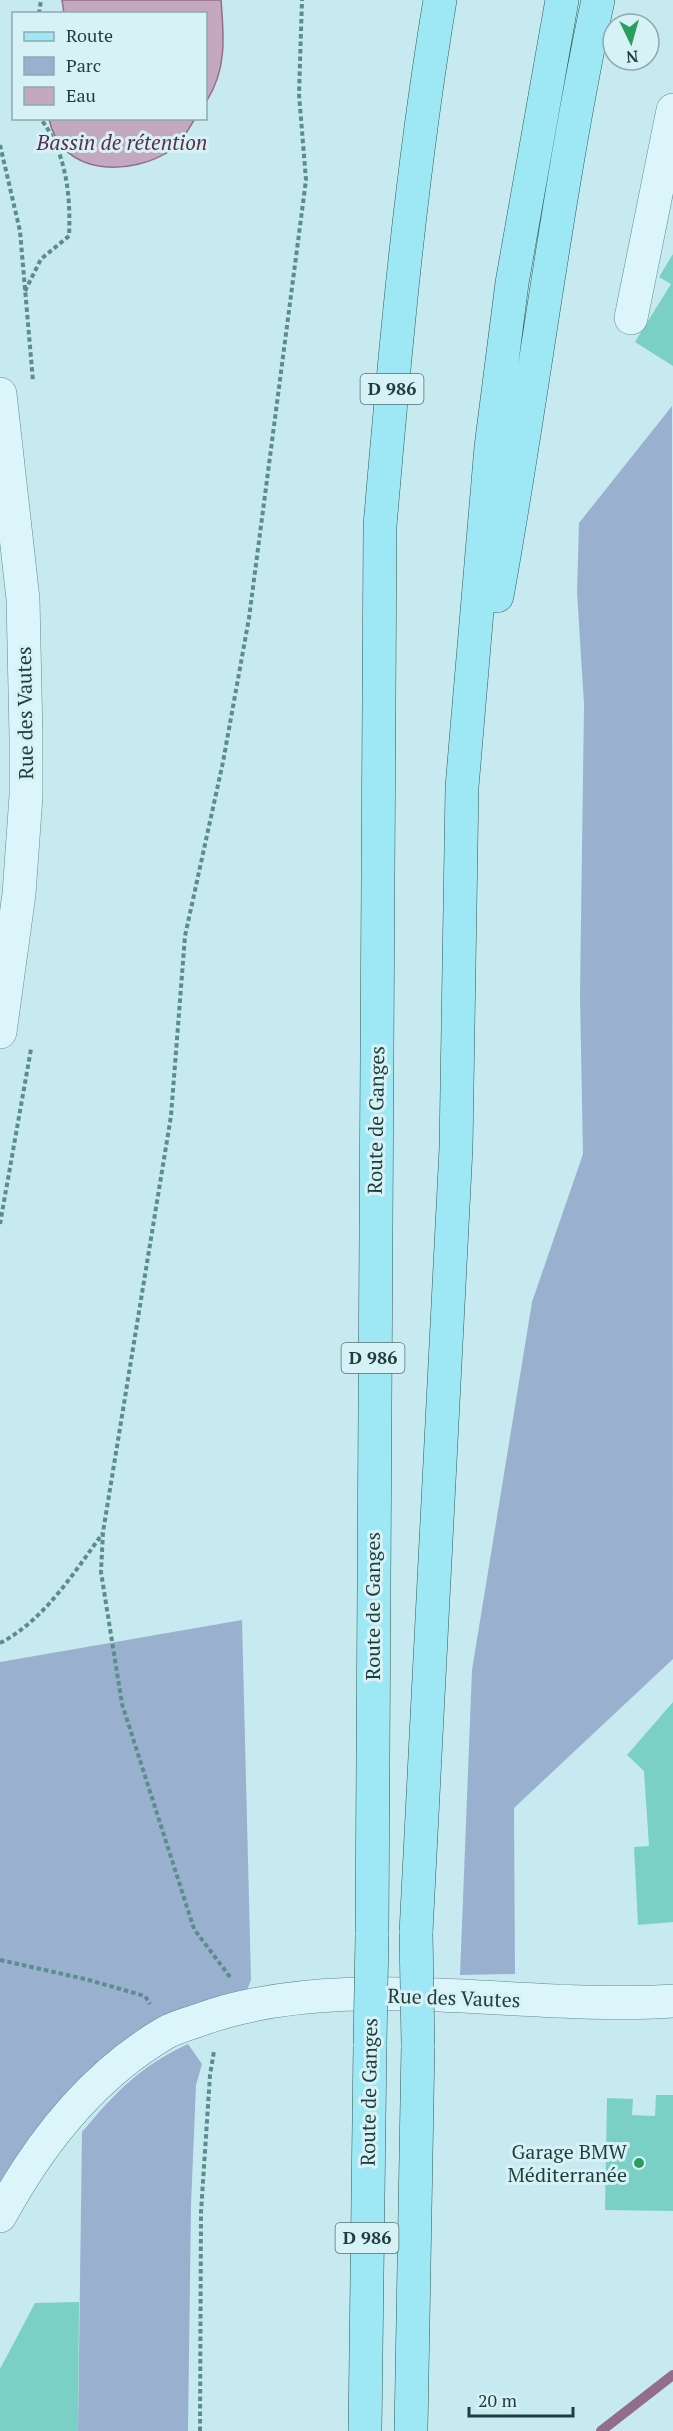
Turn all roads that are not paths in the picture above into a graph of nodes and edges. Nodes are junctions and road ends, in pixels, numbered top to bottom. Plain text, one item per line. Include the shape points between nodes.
1 (440, 0) edge
2 (562, 0) edge
3 (598, 0) edge
4 (673, 110) edge
5 (632, 318) dead end
6 (0, 394) edge
7 (462, 787) junction
8 (0, 1032) edge
9 (673, 2001) edge
10 (0, 2216) edge
11 (365, 2431) edge
12 (411, 2431) edge

1 - 11 main road, Route de Ganges / D 986, bridge via 422,105 381,514
2 - 7 main road, D 986 via 512,283 491,447
3 - 7 main road via 580,86 520,471
4 - 5 street
6 - 8 street, Rue des Vautes via 23,599 26,736 19,894
7 - 12 main road, D 986, bridge via 456,1148 416,1933 418,2045
9 - 10 street, Rue des Vautes via 584,2003 400,1995 320,1997 241,2006 167,2032 107,2074 77,2103 23,2173

